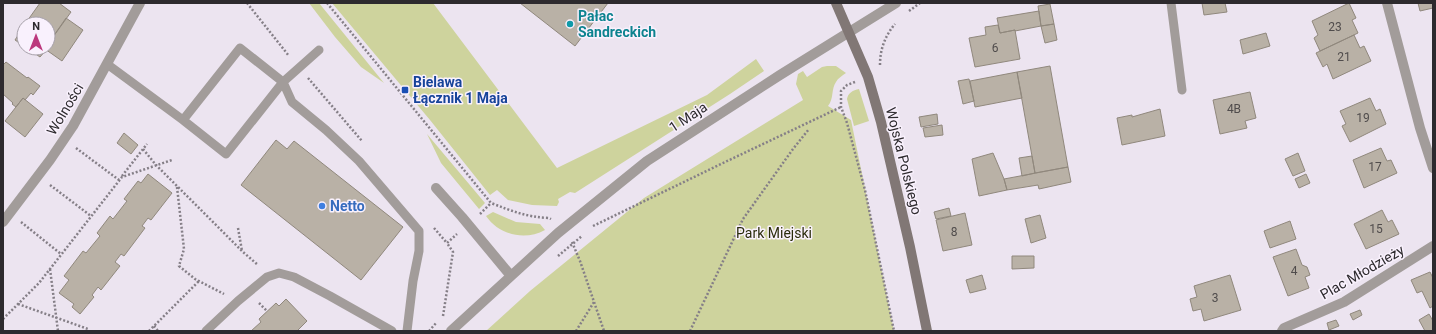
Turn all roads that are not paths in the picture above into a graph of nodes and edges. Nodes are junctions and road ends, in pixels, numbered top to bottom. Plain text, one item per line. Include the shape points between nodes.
1 (140, 3) edge
2 (836, 3) edge
3 (896, 3) edge
4 (1171, 3) edge
5 (1387, 3) edge
6 (849, 33) junction
7 (319, 50) dead end
8 (107, 64) junction
9 (283, 82) junction
10 (1182, 90) dead end
11 (184, 120) junction
12 (1433, 168) edge
13 (436, 188) dead end
14 (3, 222) edge
15 (1433, 246) edge
16 (511, 276) junction
17 (206, 331) edge
18 (392, 331) edge
19 (407, 331) edge
20 (451, 331) edge
21 (927, 331) edge
22 (1282, 331) edge

1 - 8 street, Wolności
2 - 6 street, Wojska Polskiego
3 - 6 street, 1 Maja
4 - 10 lane
5 - 12 street
6 - 16 street, 1 Maja via 647,161 558,232
6 - 21 street, Wojska Polskiego via 868,77 881,122
7 - 9 lane
8 - 11 lane
8 - 14 street, Wolności via 64,139
9 - 11 lane via 226,154
9 - 11 lane via 240,48
9 - 19 lane via 292,102 359,161 418,232 419,251
13 - 16 street
15 - 22 street, Plac Młodzieży via 1344,302
16 - 20 street, 1 Maja
17 - 18 lane via 266,277 280,273 294,277

